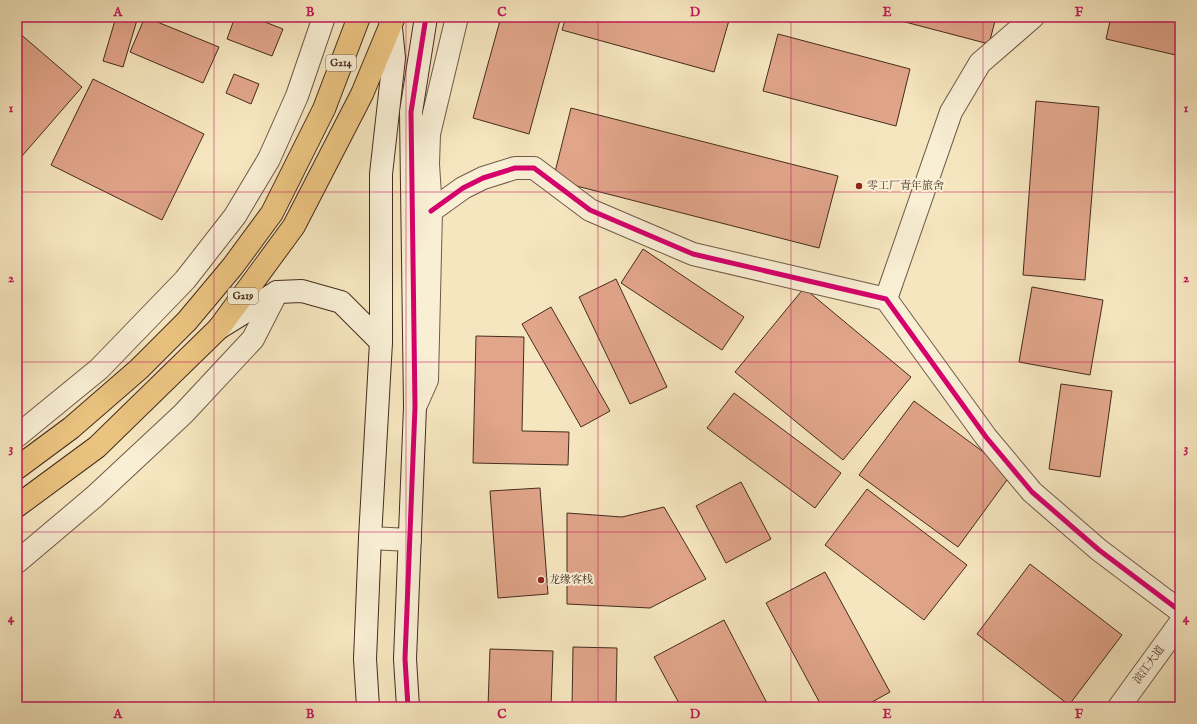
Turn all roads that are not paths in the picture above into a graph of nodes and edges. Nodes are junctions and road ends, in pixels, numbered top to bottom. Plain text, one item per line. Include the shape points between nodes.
1 (324, 17) edge
2 (359, 17) edge
3 (426, 17) edge
4 (457, 17) edge
5 (1033, 17) edge
6 (392, 19) edge
7 (324, 109) joint
8 (431, 210) junction
9 (276, 292) junction
10 (886, 298) junction
11 (219, 328) junction
12 (381, 342) junction
13 (415, 407) junction
14 (17, 436) edge
15 (17, 468) edge
16 (17, 506) edge
17 (370, 538) junction
18 (410, 540) junction
19 (17, 562) edge
20 (1180, 611) edge
21 (1180, 623) edge
22 (368, 707) edge
23 (408, 707) edge
24 (1119, 707) edge

1 - 14 street via 297,96 269,159 235,216 185,280 99,368
2 - 7 highway, G214
3 - 13 street via 411,112
4 - 8 street via 429,134
5 - 10 street via 980,63 951,112
6 - 11 highway, G219 via 362,94 294,226
6 - 12 street via 394,58 381,174
7 - 15 highway, G219 via 272,213 233,266 187,321 139,369 71,428
8 - 10 street via 483,178 515,168 534,168 590,210 693,254
8 - 13 street via 427,380
9 - 11 street
9 - 12 street via 302,291 341,302
9 - 19 street via 253,339 183,414 94,497
10 - 20 street via 986,437 1032,492 1099,550
11 - 16 highway, G219 via 97,447
12 - 17 street
13 - 18 street
17 - 18 street
17 - 22 street via 365,659
18 - 23 street via 405,659
21 - 24 street, 滨江大道

